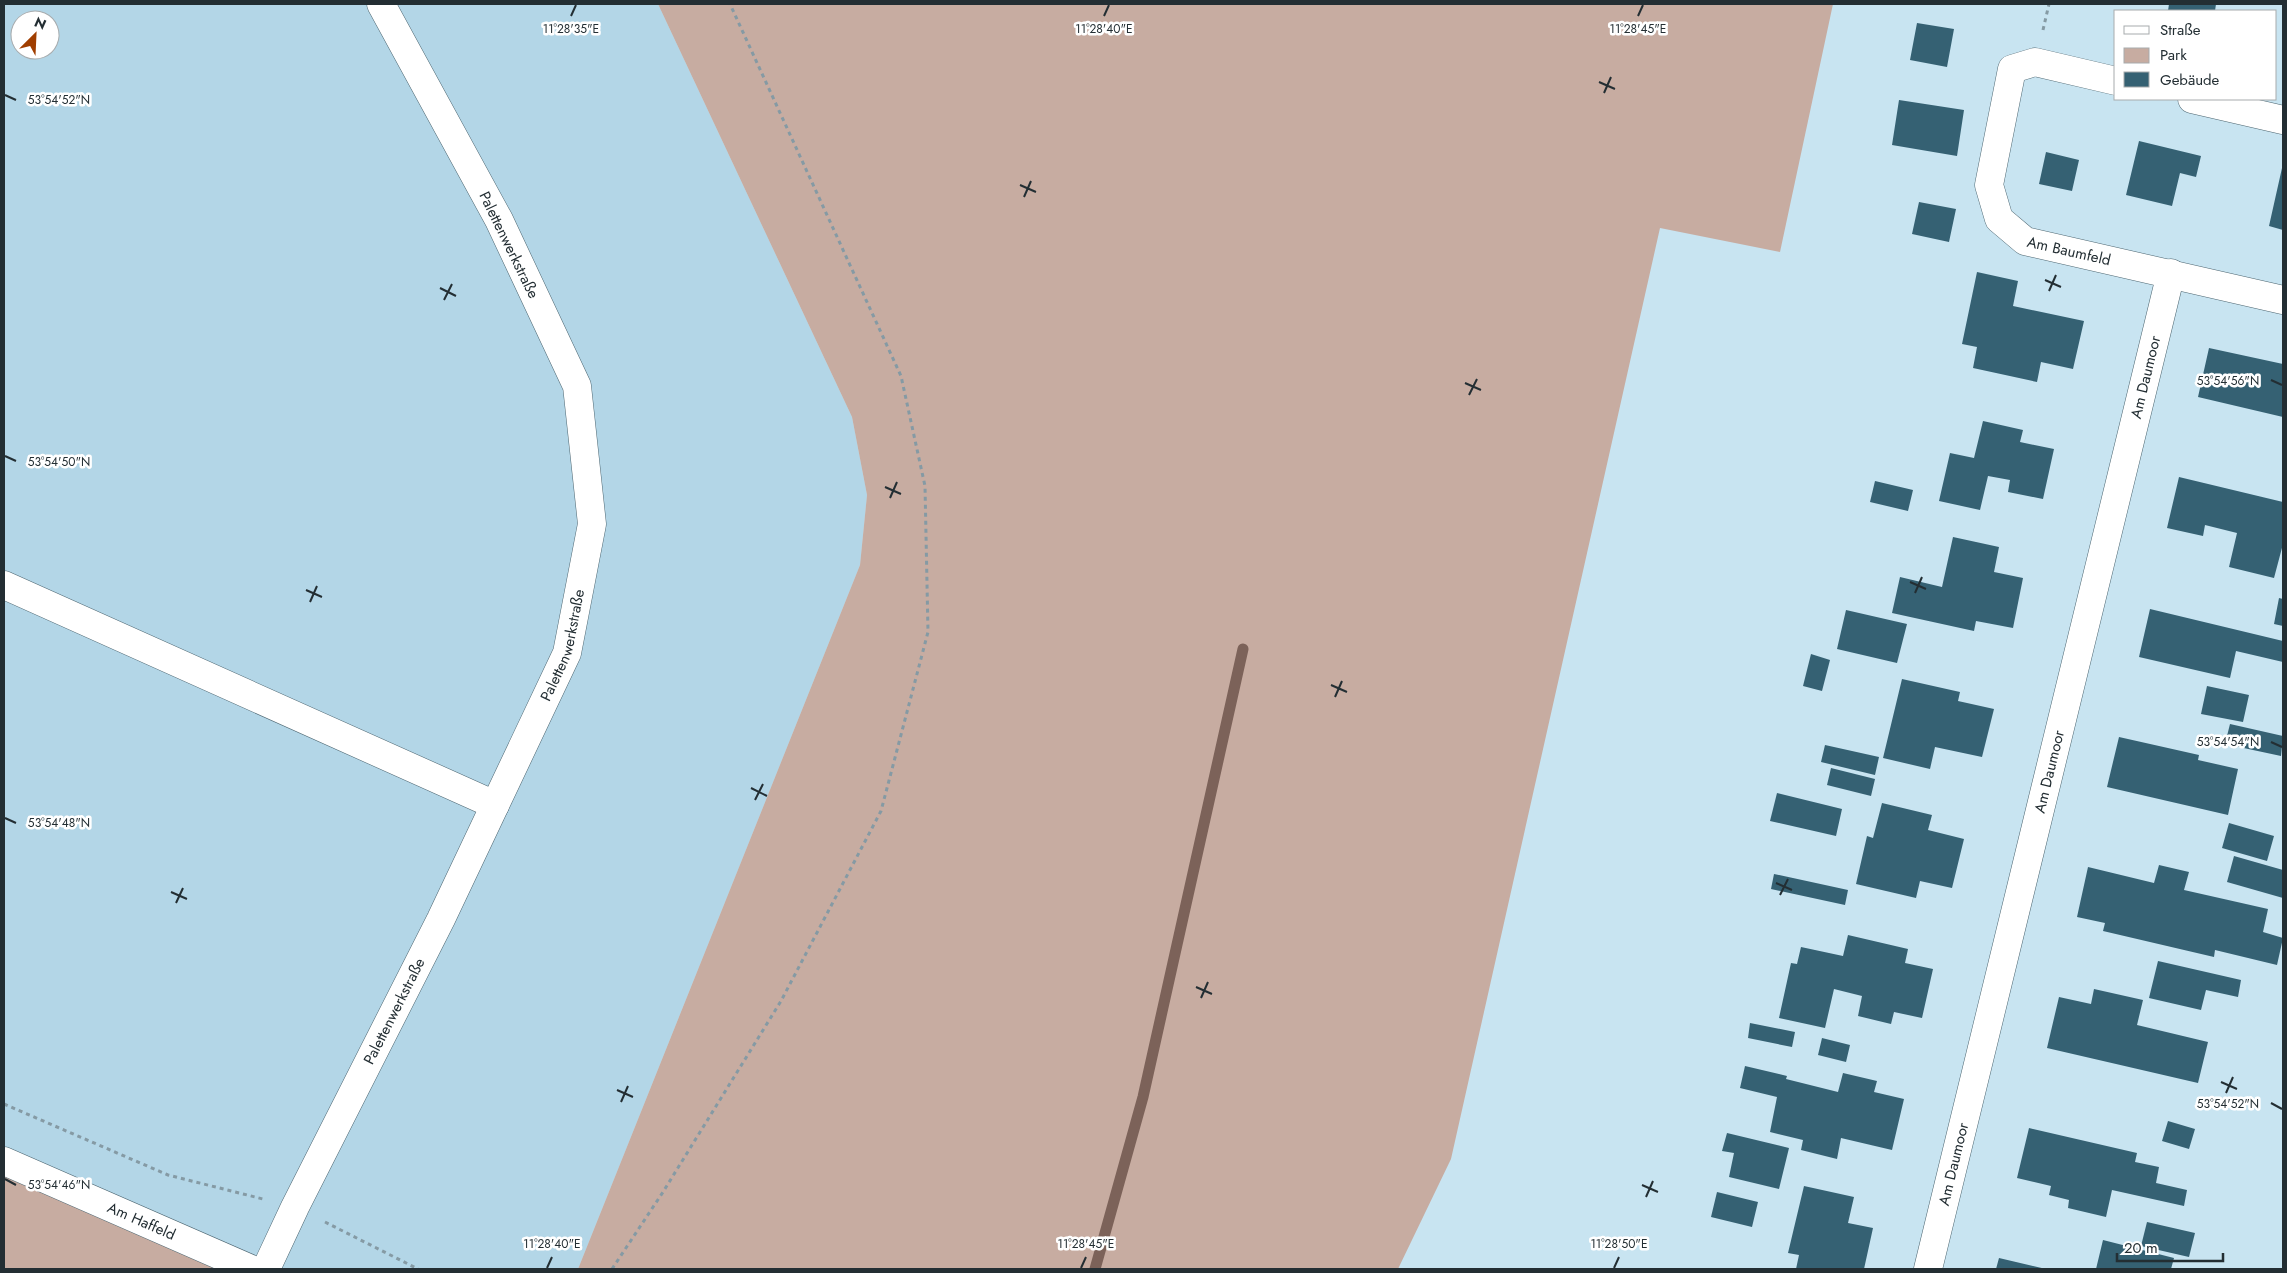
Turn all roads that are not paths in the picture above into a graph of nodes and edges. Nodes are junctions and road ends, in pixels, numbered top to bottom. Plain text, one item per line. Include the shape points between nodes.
1 (381, 4) edge
2 (2114, 81) edge
3 (2196, 100) edge
4 (2283, 120) edge
5 (2171, 273) junction
6 (2283, 300) edge
7 (4, 585) edge
8 (495, 805) junction
9 (4, 1160) edge
10 (251, 1269) edge
11 (266, 1269) edge
12 (1928, 1269) edge

1 - 8 street, Palettenwerkstraße via 499,220 577,386 592,524 567,653
2 - 5 street, Am Baumfeld via 2035,62 2012,69 1989,185 1999,219 2025,241
3 - 4 street
5 - 6 street, Am Baumfeld
5 - 12 street, Am Daumoor
7 - 8 street
8 - 11 street, Palettenwerkstraße
9 - 10 street, Am Haffeld

